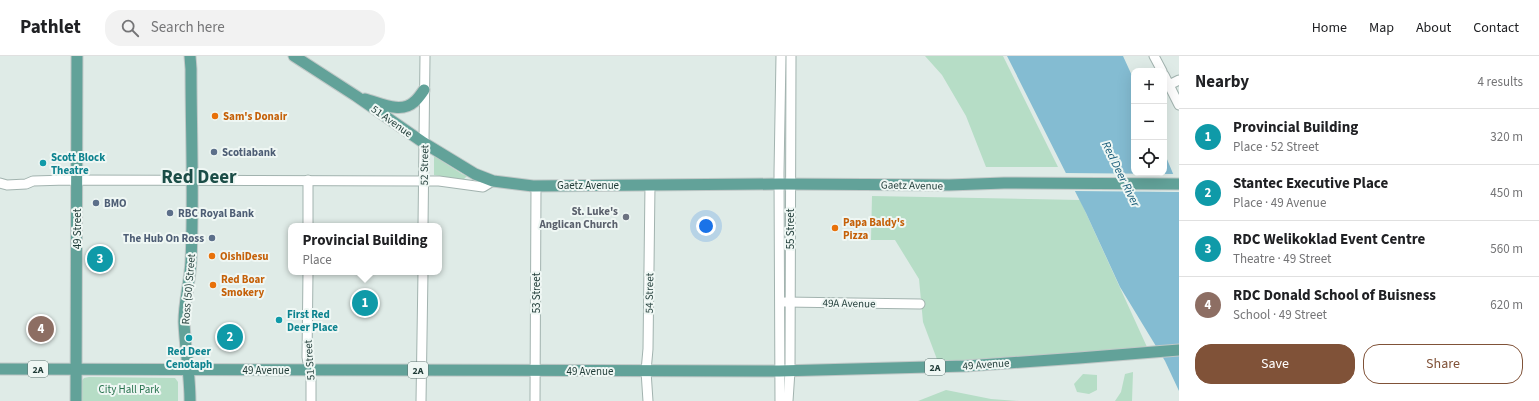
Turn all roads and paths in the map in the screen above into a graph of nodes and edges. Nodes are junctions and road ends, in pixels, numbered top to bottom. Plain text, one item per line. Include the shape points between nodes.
1 (77, 56) edge
2 (190, 56) edge
3 (294, 56) edge
4 (425, 56) edge
5 (781, 56) edge
6 (791, 56) edge
7 (1154, 56) edge
8 (1160, 68) edge
9 (1179, 80) edge
10 (1167, 81) edge
11 (1169, 85) junction
12 (424, 90) junction
13 (356, 96) junction
14 (1179, 105) edge
15 (424, 143) junction
16 (77, 180) junction
17 (192, 180) junction
18 (308, 180) junction
19 (424, 181) junction
20 (493, 182) junction
21 (0, 183) edge
22 (785, 184) junction
23 (1179, 184) edge
24 (650, 185) junction
25 (536, 186) junction
26 (308, 223) edge
27 (423, 223) edge
28 (308, 275) edge
29 (423, 275) edge
30 (779, 302) junction
31 (790, 302) junction
32 (920, 304) dead end
33 (1179, 350) edge
34 (0, 369) edge
35 (76, 369) junction
36 (189, 370) junction
37 (309, 370) junction
38 (421, 370) junction
39 (536, 370) junction
40 (646, 371) junction
41 (785, 371) junction
42 (76, 401) edge
43 (190, 401) edge
44 (311, 401) edge
45 (421, 401) edge
46 (535, 401) edge
47 (648, 401) edge
48 (780, 401) edge
49 (788, 401) edge

1 - 16 main road, 49 Street
2 - 17 main road, Ross (50) Street
3 - 13 main road, 51 Avenue
4 - 12 street, 52 Street
5 - 22 street, 55 Street
6 - 22 street, 55 Street
7 - 8 street
9 - 11 street
10 - 11 street
11 - 14 street
12 - 13 main road via 413,103 402,108
12 - 15 street, 52 Street
13 - 15 main road, 51 Avenue
15 - 19 street, 52 Street
15 - 20 main road, 51 Avenue
16 - 17 street, Gaetz Avenue
16 - 21 street, Gaetz Avenue via 33,181 7,185
16 - 35 main road, 49 Street
17 - 18 street, Gaetz Avenue
17 - 36 main road, Ross (50) Street via 191,261 184,308
18 - 19 street, Gaetz Avenue
18 - 26 street
19 - 20 street, Gaetz Avenue via 483,187
19 - 27 street, 52 Street
20 - 25 main road, Gaetz Avenue
22 - 23 main road, Gaetz Avenue
22 - 24 main road, Gaetz Avenue
22 - 30 street, 55 Street
22 - 31 street, 55 Street
24 - 25 main road, Gaetz Avenue
24 - 40 street, 54 Street
25 - 39 street, 53 Street
28 - 37 street, 51 Street
29 - 38 street
30 - 31 street, 49A Avenue
30 - 41 street, 55 Street
31 - 32 street, 49A Avenue
31 - 41 street, 55 Street
33 - 41 main road, 49 Avenue / 2A via 966,366
34 - 35 main road, 49 Avenue / 2A
35 - 36 main road, 49 Avenue / 2A
35 - 42 main road, 49 Street
36 - 37 main road, 49 Avenue / 2A
36 - 43 main road, Ross (50) Street
37 - 38 main road, 49 Avenue / 2A
37 - 44 street, 51 Street
38 - 39 main road, 49 Avenue / 2A
38 - 45 street
39 - 40 main road, 49 Avenue / 2A
39 - 46 street, 53 Street
40 - 41 main road, 49 Avenue / 2A
40 - 47 street, 54 Street
41 - 48 street, 55 Street
41 - 49 street, 55 Street

